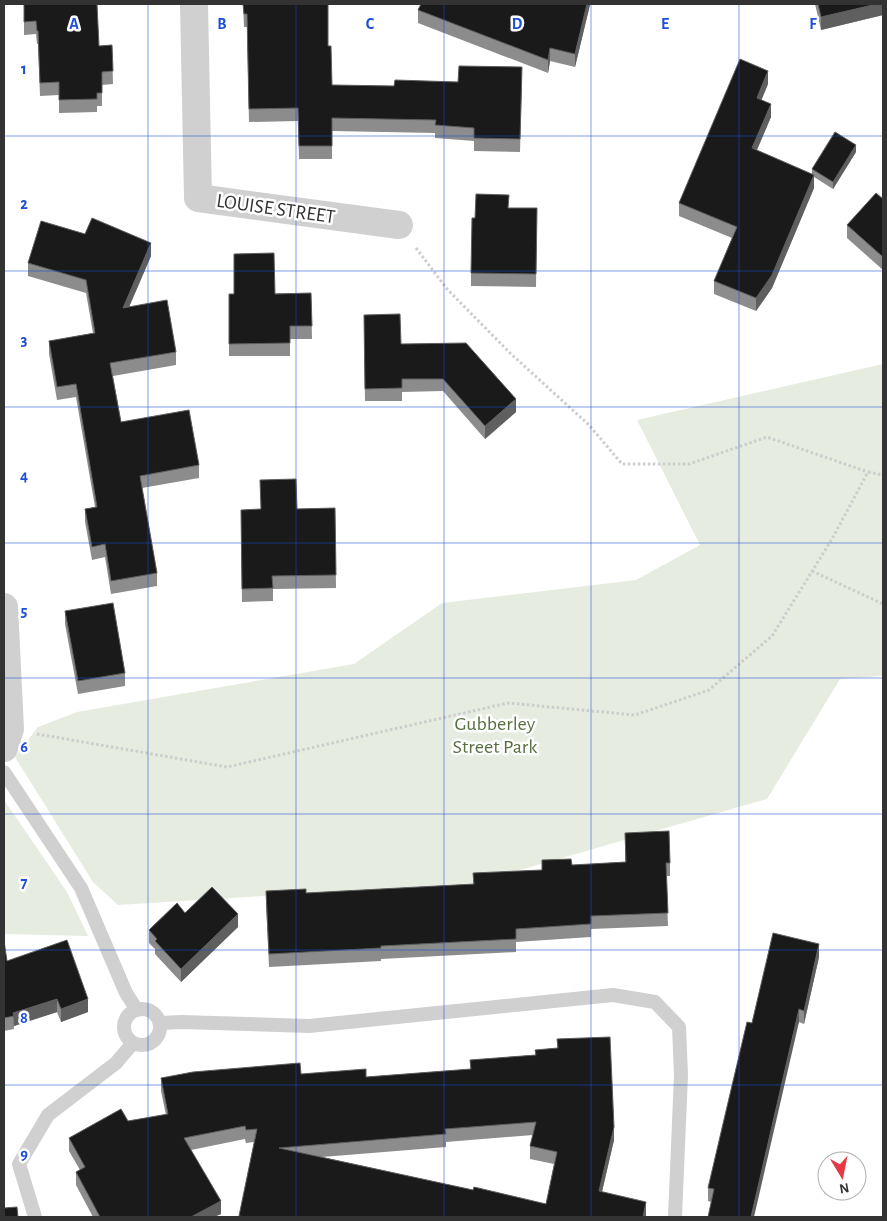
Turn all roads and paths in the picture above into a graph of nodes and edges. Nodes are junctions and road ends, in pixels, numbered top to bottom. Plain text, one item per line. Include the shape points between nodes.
1 (194, 4) edge
2 (399, 225) joint
3 (868, 472) junction
4 (883, 475) edge
5 (812, 570) junction
6 (883, 604) edge
7 (4, 607) edge
8 (7, 739) edge
9 (4, 772) edge
10 (137, 1010) junction
11 (161, 1023) junction
12 (133, 1043) junction
13 (35, 1217) edge
14 (675, 1217) edge

1 - 2 street, LOUISE STREET via 198,198
2 - 3 path via 447,289 510,353 589,425 622,464 689,464 766,437
3 - 4 path
3 - 5 path
5 - 6 path
5 - 8 path via 772,636 709,690 635,715 508,702 227,767
7 - 8 street
9 - 10 lane via 81,888 126,993
10 - 11 lane via 152,1011
10 - 12 lane via 128,1015 124,1025 126,1036
11 - 12 lane via 158,1037 153,1042 140,1046
11 - 14 lane via 309,1026 613,995 655,1002 679,1027 681,1075
12 - 13 lane via 116,1063 48,1116 19,1164

